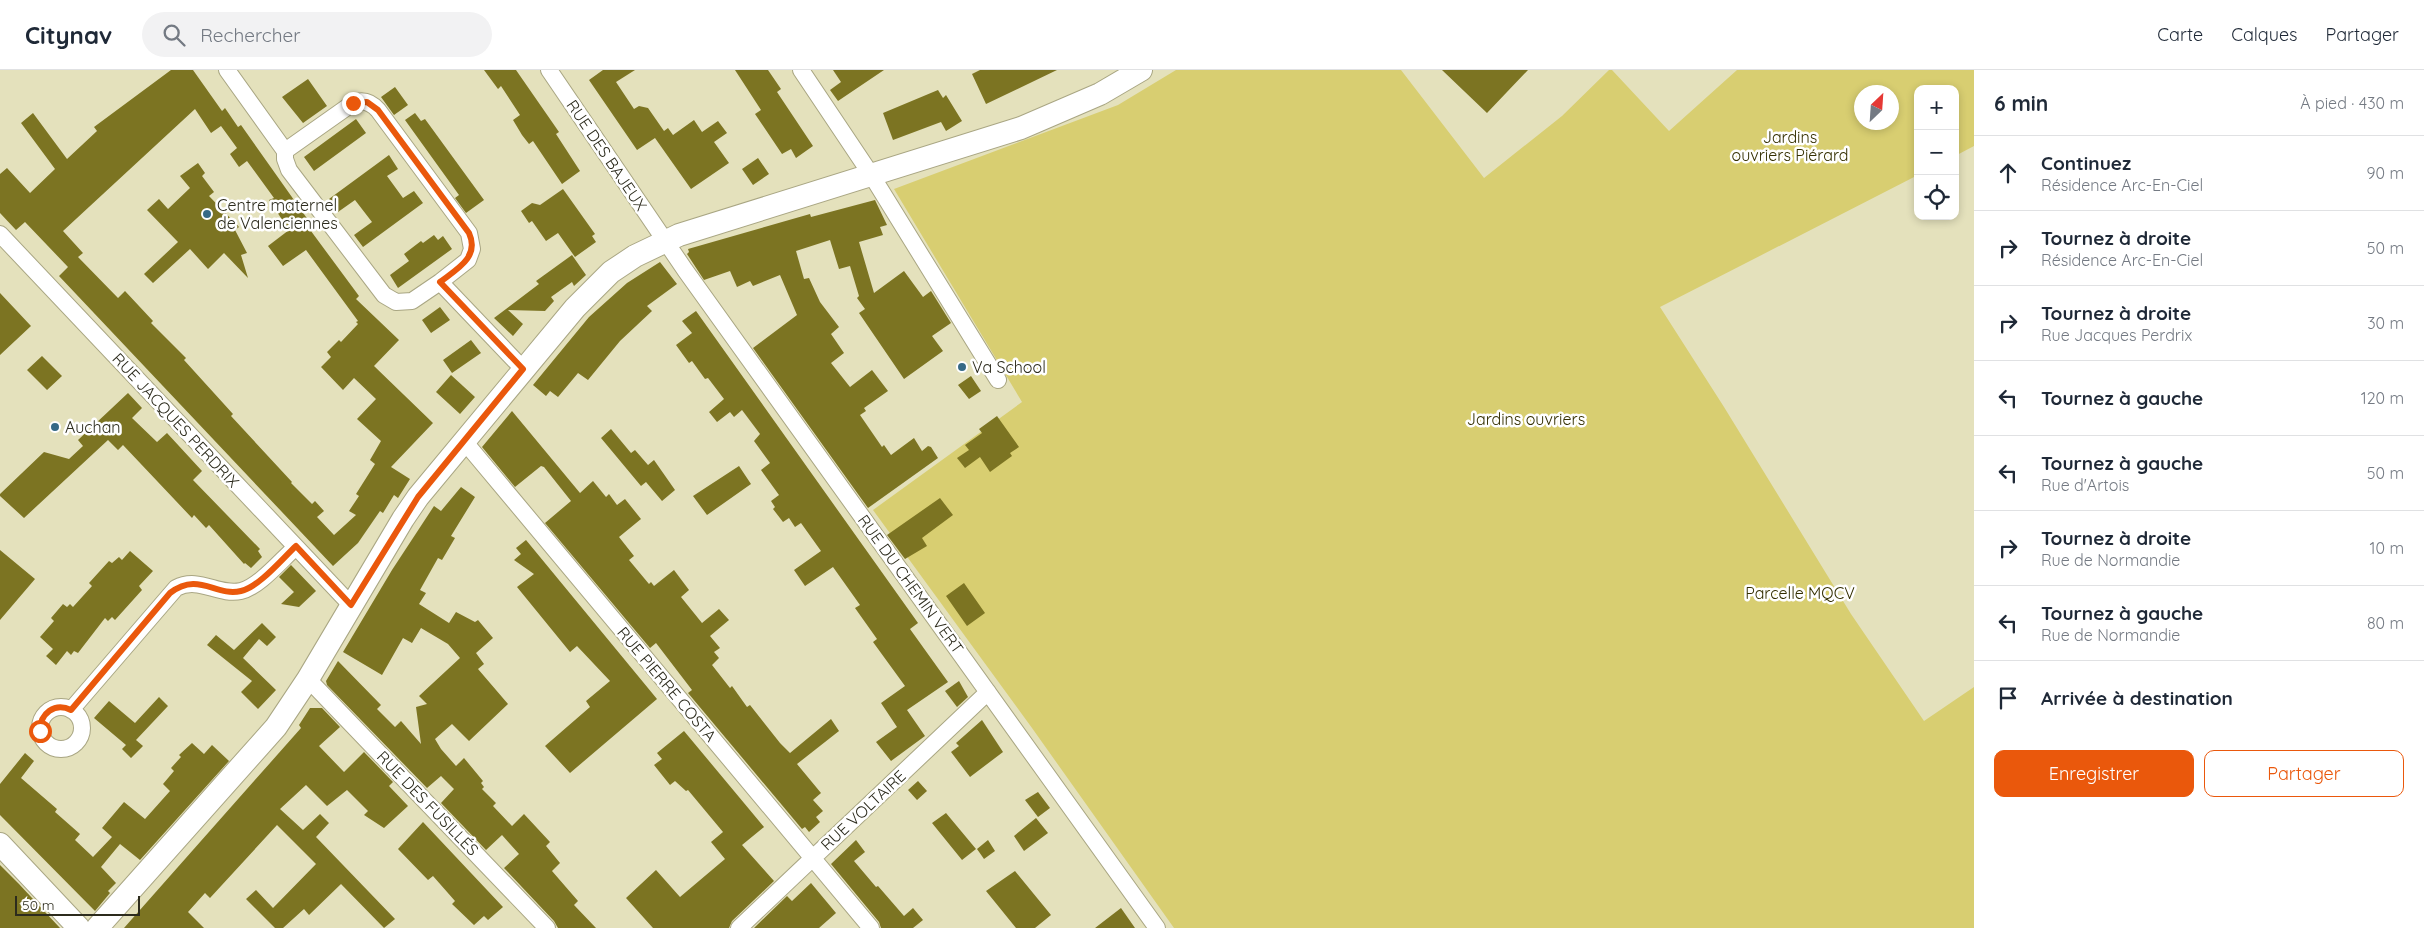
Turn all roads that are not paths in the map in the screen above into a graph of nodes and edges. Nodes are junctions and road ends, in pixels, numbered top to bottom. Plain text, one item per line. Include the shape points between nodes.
1 (227, 70) edge
2 (549, 70) edge
3 (801, 70) edge
4 (1137, 71) edge
5 (285, 151) junction
6 (872, 176) junction
7 (0, 234) edge
8 (665, 240) junction
9 (440, 282) junction
10 (523, 369) junction
11 (998, 380) dead end
12 (464, 441) junction
13 (296, 546) junction
14 (351, 605) junction
15 (308, 678) junction
16 (988, 692) junction
17 (71, 710) dead end
18 (0, 844) edge
19 (812, 858) junction
20 (79, 928) edge
21 (97, 928) edge
22 (546, 928) edge
23 (739, 928) edge
24 (870, 928) edge
25 (1157, 928) edge

1 - 5 street
2 - 8 street, RUE DES BAJEUX
3 - 6 street
4 - 6 main road via 1100,94 1049,117
5 - 9 street via 289,170 384,295 396,302 412,302
5 - 9 street via 353,103 364,101 375,107 471,238 468,260
6 - 8 main road
6 - 11 street
7 - 13 street, RUE JACQUES PERDRIX
8 - 10 main road via 621,265 600,282
8 - 16 street, RUE DU CHEMIN VERT
9 - 10 street
10 - 12 main road
12 - 14 main road via 410,508
12 - 19 street, RUE PIERRE COSTA
13 - 14 street, RUE JACQUES PERDRIX
13 - 17 street via 246,590 233,592 191,583 176,588
14 - 15 main road
15 - 21 main road via 258,748
15 - 22 street, RUE DES FUSILLÉS
16 - 19 street, RUE VOLTAIRE
16 - 25 street, RUE DU CHEMIN VERT
18 - 20 main road
19 - 23 street, RUE VOLTAIRE
19 - 24 street, RUE PIERRE COSTA

